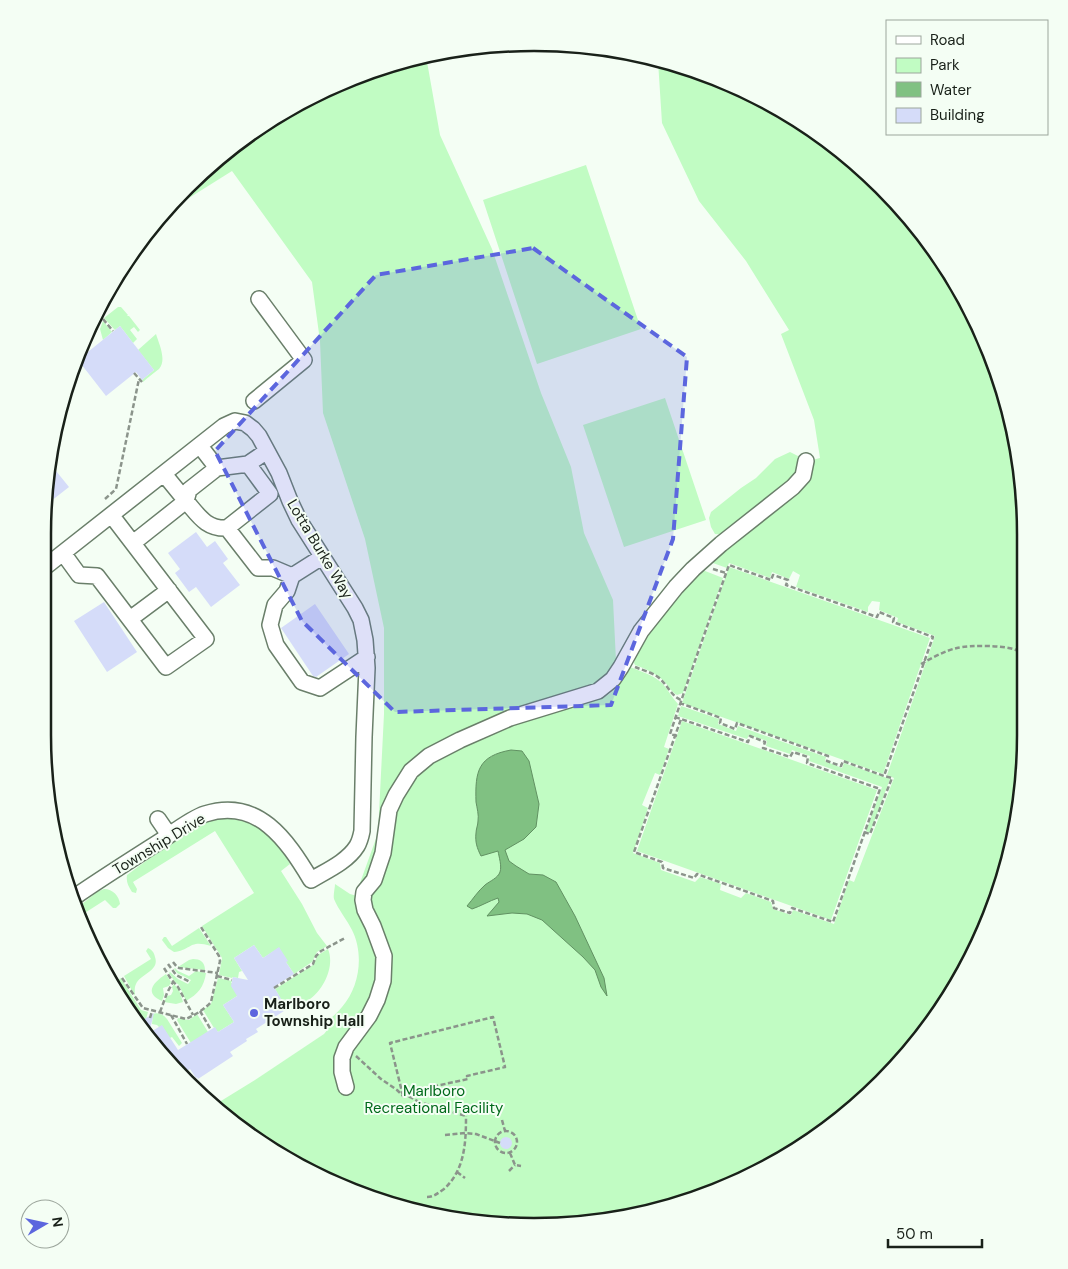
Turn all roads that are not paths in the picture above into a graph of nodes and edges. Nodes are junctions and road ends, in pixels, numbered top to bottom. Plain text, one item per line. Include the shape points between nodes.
1 (259, 299) dead end
2 (254, 401) dead end
3 (200, 446) junction
4 (267, 451) junction
5 (806, 461) dead end
6 (248, 464) junction
7 (217, 468) junction
8 (164, 474) junction
9 (186, 501) junction
10 (112, 516) junction
11 (227, 528) junction
12 (133, 543) junction
13 (63, 553) junction
14 (322, 557) junction
15 (51, 562) edge
16 (292, 576) junction
17 (168, 590) junction
18 (130, 619) junction
19 (366, 657) junction
20 (158, 819) dead end
21 (169, 835) junction
22 (311, 880) joint
23 (79, 894) edge
24 (346, 1087) dead end

1 - 2 lane via 304,360
3 - 4 lane, Lotta Burke Way via 235,421 245,422 253,429
3 - 7 lane
3 - 8 lane, Lotta Burke Way
4 - 6 lane
4 - 14 lane, Lotta Burke Way via 299,520
5 - 24 lane via 803,476 793,487 721,544 676,587 641,631 613,679 598,691 489,727 429,756 411,771 389,810 383,853 374,880 362,900 384,956 383,981 369,1016 346,1047 342,1058
6 - 7 lane
6 - 11 lane via 270,494
7 - 9 lane via 189,490
8 - 9 lane
8 - 10 lane, Lotta Burke Way
9 - 11 lane via 205,522 217,528
9 - 12 lane
10 - 12 lane
10 - 13 lane, Lotta Burke Way
11 - 16 lane via 258,568 274,568
12 - 17 lane
13 - 15 lane, Lotta Burke Way
13 - 18 lane via 78,575 97,576
14 - 16 lane
14 - 19 lane, Lotta Burke Way via 356,608
16 - 19 lane via 287,591 275,605 270,624 276,644 302,682 320,688
17 - 18 lane
17 - 18 lane via 206,639 166,667
19 - 22 lane, Lotta Burke Way via 362,831 354,851
20 - 21 lane
21 - 22 lane, Township Drive via 204,814 217,811 248,813 278,834
21 - 23 lane, Township Drive

